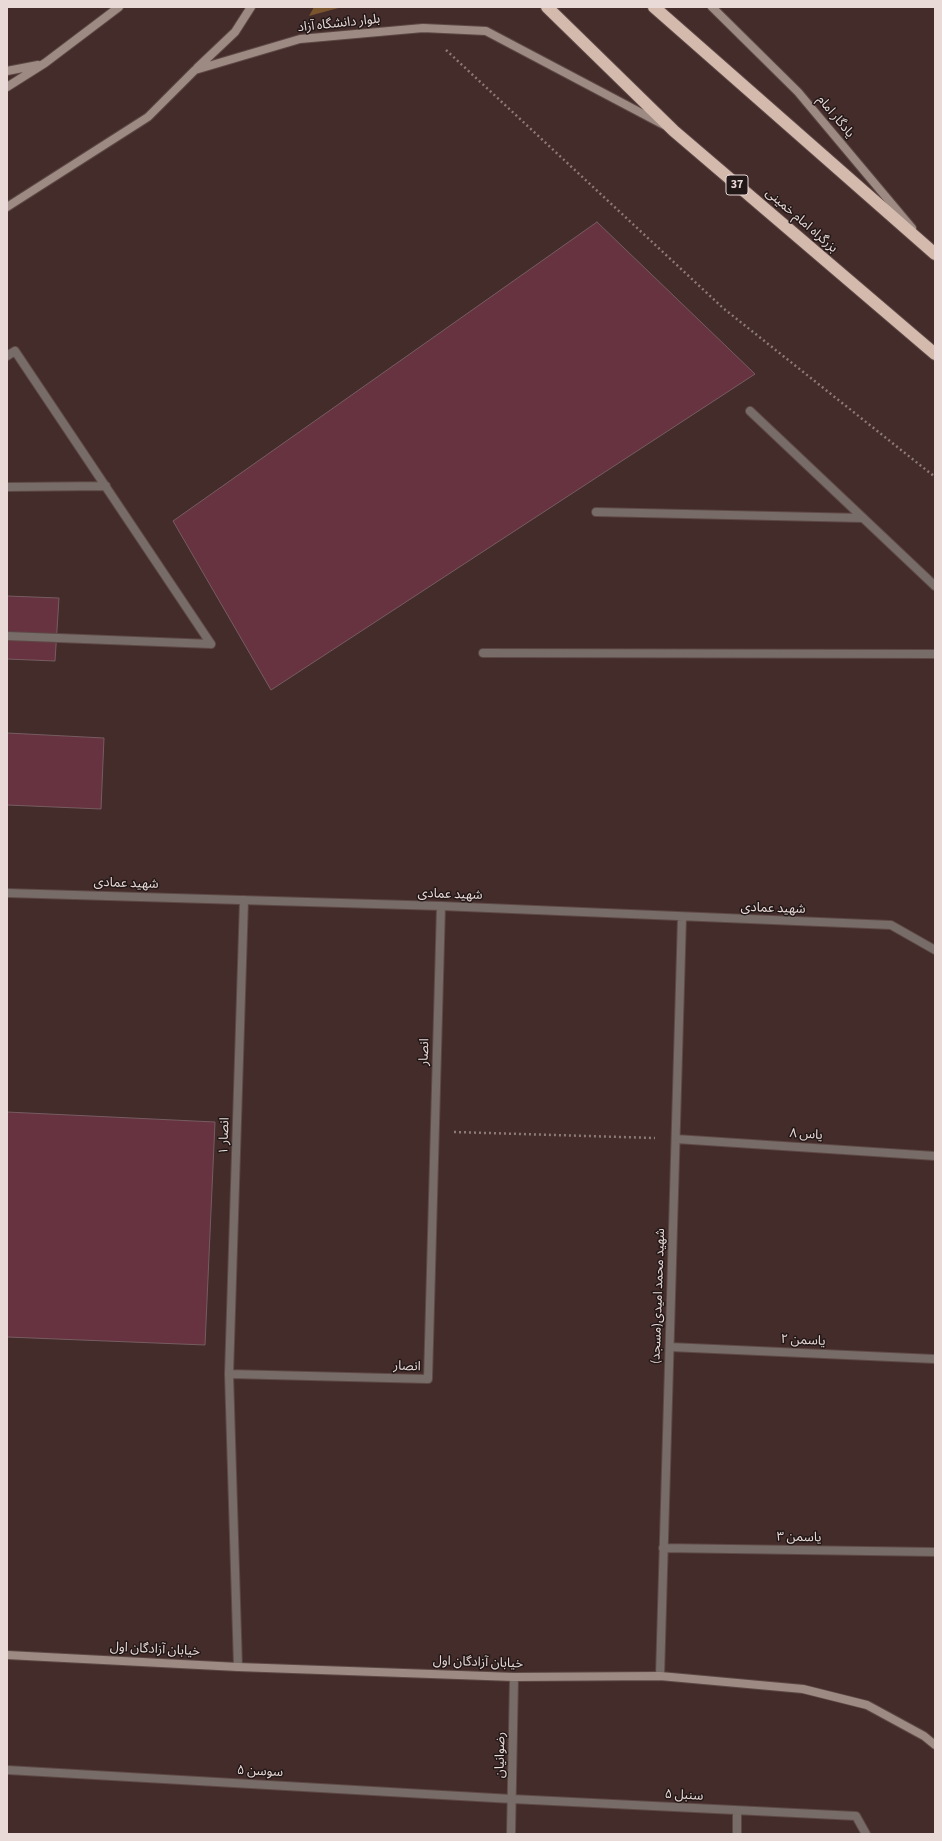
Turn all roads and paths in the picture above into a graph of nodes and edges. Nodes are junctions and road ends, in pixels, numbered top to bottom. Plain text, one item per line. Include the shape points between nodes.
1 (119, 7) edge
2 (251, 7) edge
3 (547, 7) edge
4 (654, 7) edge
5 (712, 7) edge
6 (423, 28) junction
7 (45, 63) junction
8 (195, 70) junction
9 (7, 71) edge
10 (7, 87) edge
11 (674, 131) junction
12 (7, 207) edge
13 (933, 253) edge
14 (935, 354) edge
15 (7, 356) edge
16 (750, 411) dead end
17 (935, 477) edge
18 (106, 486) junction
19 (7, 487) edge
20 (596, 512) dead end
21 (863, 518) junction
22 (935, 586) edge
23 (7, 636) edge
24 (484, 653) dead end
25 (935, 654) edge
26 (7, 893) edge
27 (244, 900) junction
28 (441, 906) junction
29 (682, 917) junction
30 (935, 950) edge
31 (434, 1132) junction
32 (676, 1139) junction
33 (935, 1156) edge
34 (670, 1347) junction
35 (935, 1359) edge
36 (230, 1374) junction
37 (663, 1548) junction
38 (935, 1552) edge
39 (7, 1655) edge
40 (238, 1667) junction
41 (660, 1676) junction
42 (514, 1677) junction
43 (935, 1746) edge
44 (7, 1770) edge
45 (512, 1799) junction
46 (737, 1811) junction
47 (511, 1834) edge
48 (737, 1834) edge
49 (866, 1834) edge

1 - 7 main road
2 - 8 main road via 235,32
3 - 11 highway, بزرگراه امام خمینی / 37
4 - 13 highway
5 - 13 main road, یادگار امام via 798,92
6 - 8 main road, بلوار دانشگاه آزاد via 300,39
6 - 11 main road, بلوار دانشگاه آزاد via 486,31
6 - 17 path via 724,308
7 - 9 main road
7 - 10 main road
8 - 12 main road, بلوار دانشگاه آزاد via 148,117
11 - 14 highway, بزرگراه امام خمینی / 37
15 - 18 street via 15,351
16 - 21 street
18 - 19 street
18 - 23 street via 211,644
20 - 21 street
21 - 22 street
24 - 25 street
26 - 27 street, شهید عمادی
27 - 28 street, شهید عمادی
27 - 36 street, انصار ۱
28 - 29 street, شهید عمادی
28 - 31 street, انصار
29 - 30 street, شهید عمادی via 891,925
29 - 32 street, (مسجد)شهید محمد امیدی
31 - 32 path
31 - 36 street, انصار via 428,1380
32 - 33 street, یاس ۸
32 - 34 street, (مسجد)شهید محمد امیدی
34 - 35 street, یاسمن ۲
34 - 37 street, (مسجد)شهید محمد امیدی
36 - 40 street
37 - 38 street, یاسمن ۳
37 - 41 street, (مسجد)شهید محمد امیدی
39 - 40 main road, خیابان آزادگان اول
40 - 42 main road, خیابان آزادگان اول
41 - 42 main road, خیابان آزادگان اول
41 - 43 main road, خیابان آزادگان اول via 803,1689 867,1705 924,1736
42 - 45 street, رضوانیان
44 - 45 street, سوسن ۵
45 - 46 street, سنبل ۵
45 - 47 street, رضوانیان
46 - 48 street
46 - 49 street, سنبل ۵ via 856,1816

